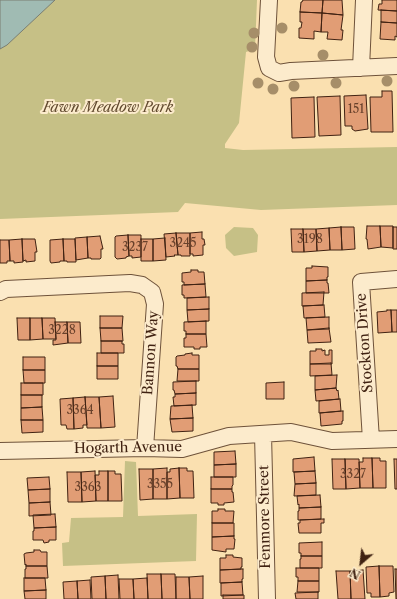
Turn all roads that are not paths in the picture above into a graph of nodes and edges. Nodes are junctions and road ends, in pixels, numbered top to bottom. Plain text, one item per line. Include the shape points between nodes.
1 (269, 0) edge
2 (364, 0) edge
3 (397, 66) edge
4 (360, 68) junction
5 (397, 279) edge
6 (0, 292) edge
7 (263, 434) junction
8 (397, 439) edge
9 (371, 440) junction
10 (145, 448) junction
11 (0, 451) edge
12 (267, 599) edge

1 - 4 street via 266,57 269,68 279,73
2 - 4 street
3 - 4 street
5 - 9 street, Stockton Drive via 361,282
6 - 10 street, Bannon Way via 6,289 130,283 152,292 155,304
7 - 9 street, Hogarth Avenue via 291,432 332,441
7 - 10 street, Hogarth Avenue via 229,436 182,448
7 - 12 street, Fenmore Street
8 - 9 street, Hogarth Avenue
10 - 11 street, Hogarth Avenue

